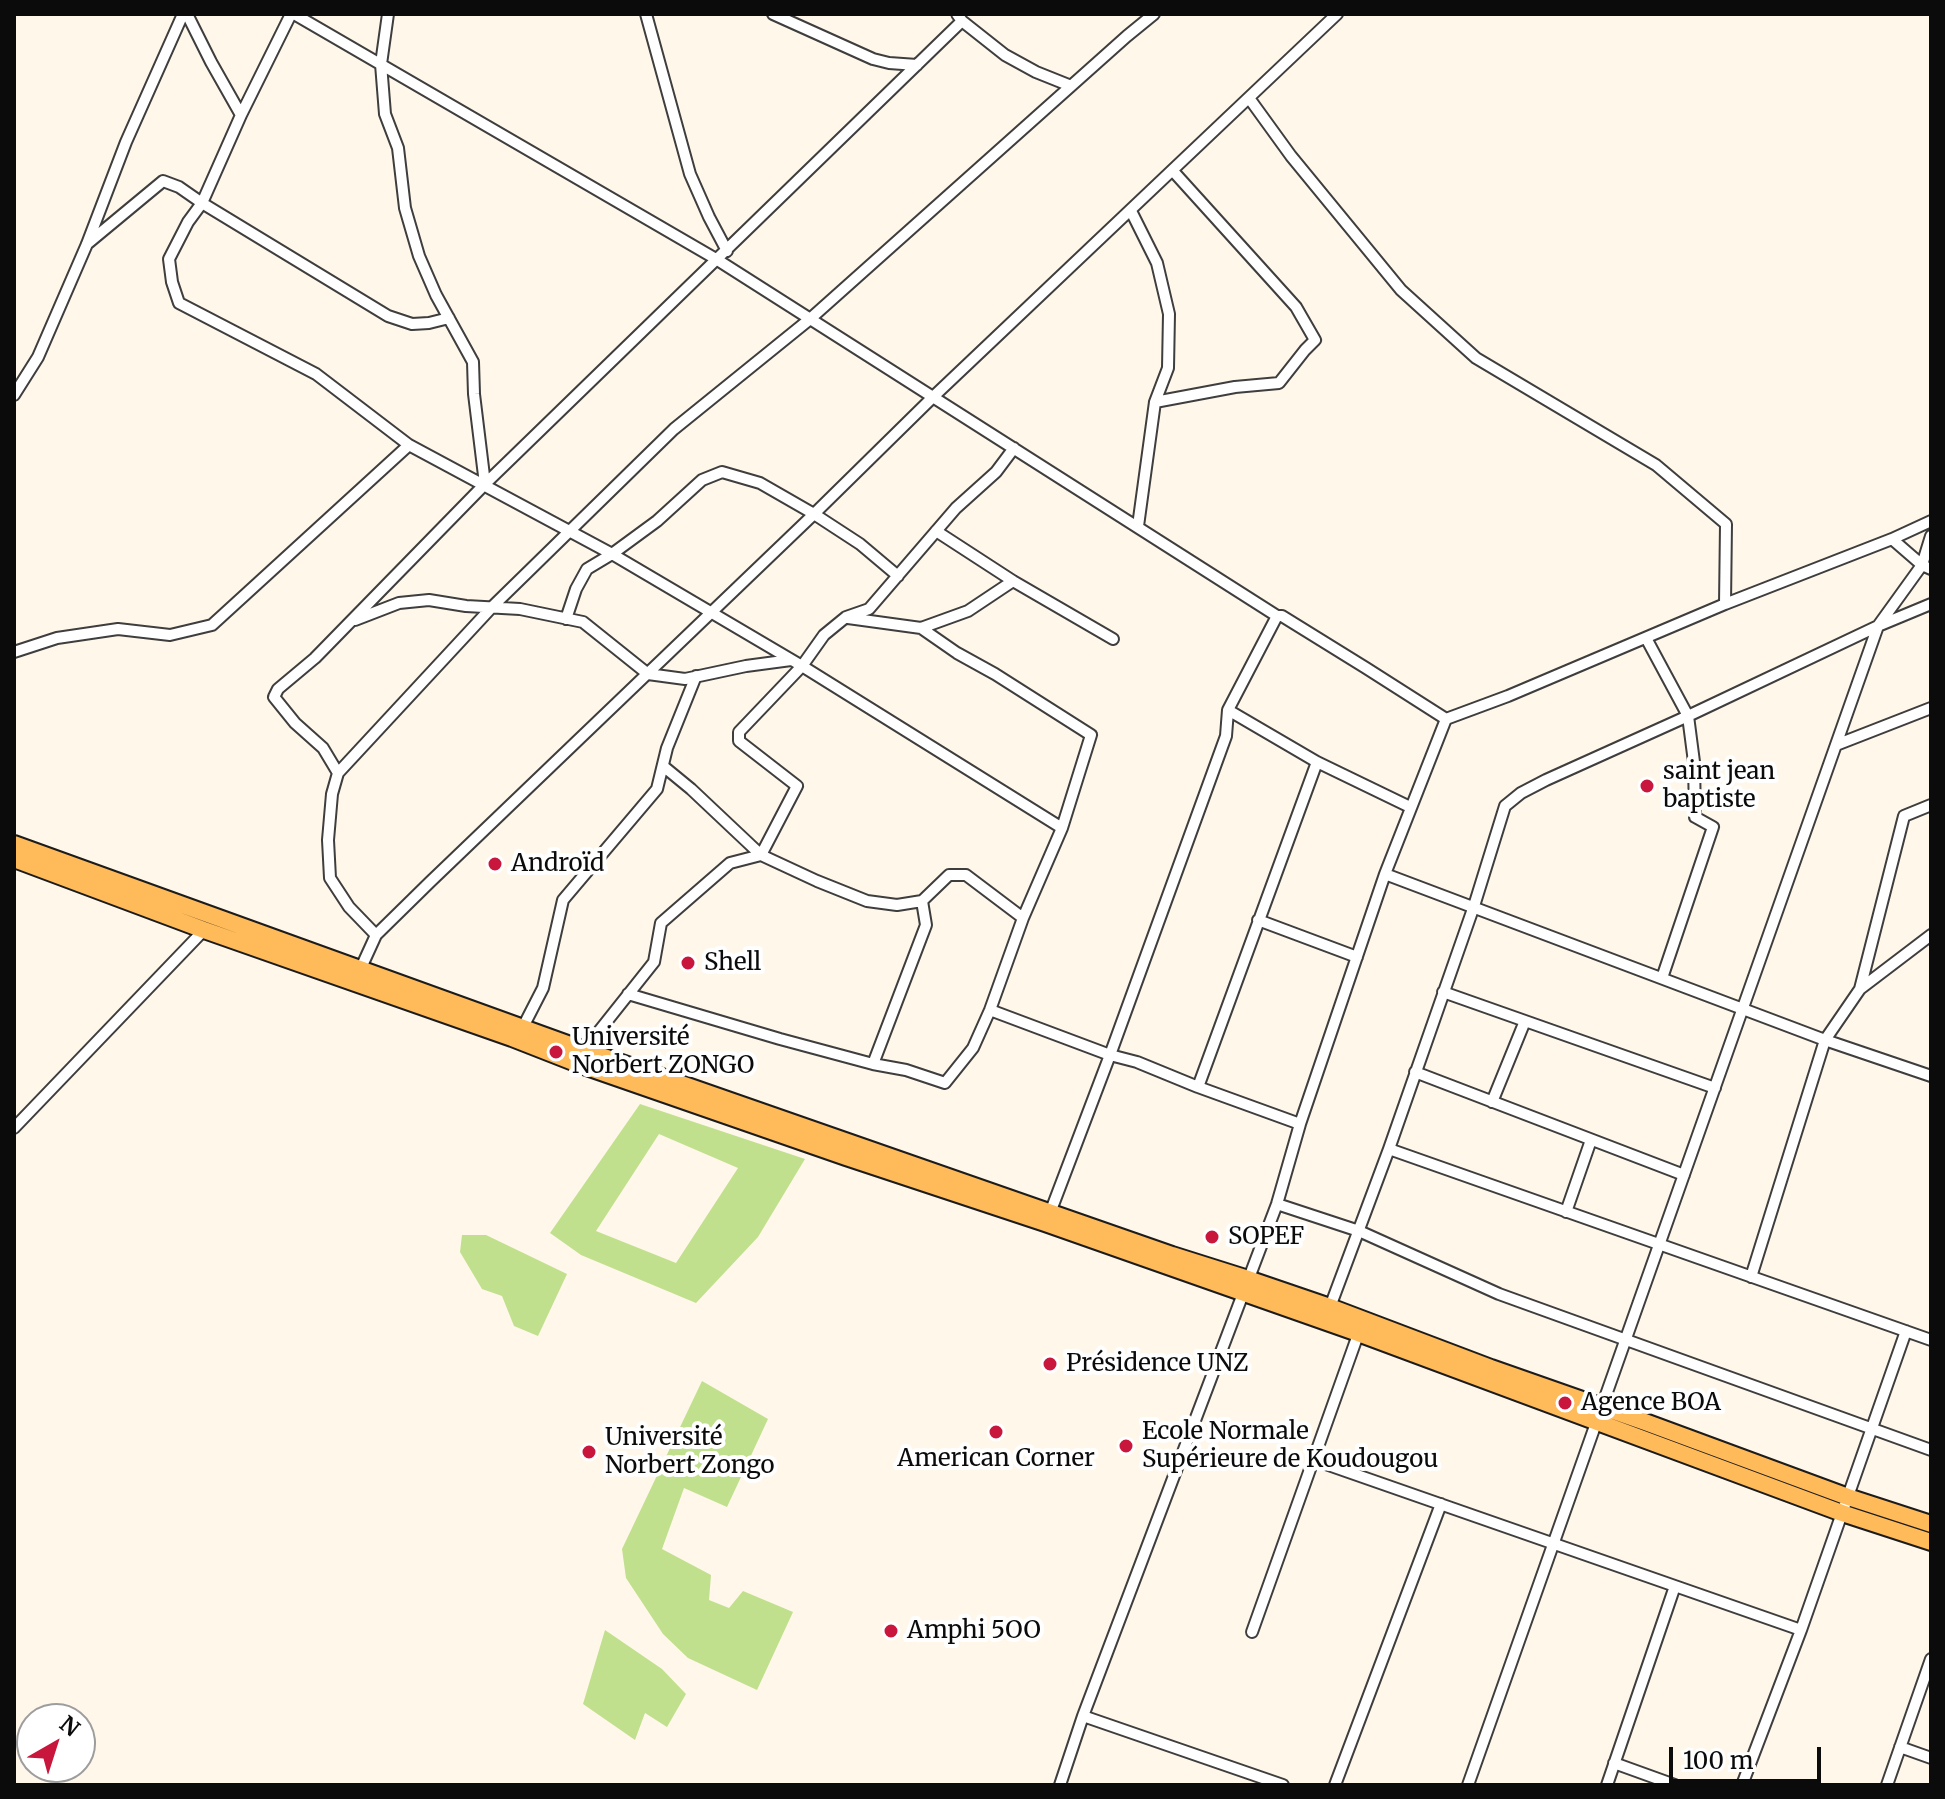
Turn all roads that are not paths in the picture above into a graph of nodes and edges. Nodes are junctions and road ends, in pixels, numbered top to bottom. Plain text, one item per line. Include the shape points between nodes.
1 (185, 14) edge
2 (292, 14) edge
3 (388, 14) edge
4 (646, 14) edge
5 (773, 14) edge
6 (1154, 14) edge
7 (1337, 14) edge
8 (960, 18) edge
9 (381, 64) junction
10 (917, 65) junction
11 (1071, 86) junction
12 (1249, 98) junction
13 (241, 115) junction
14 (1173, 171) junction
15 (202, 203) junction
16 (1131, 211) junction
17 (87, 244) junction
18 (727, 251) junction
19 (716, 259) junction
20 (449, 318) junction
21 (810, 319) junction
22 (14, 395) edge
23 (933, 397) junction
24 (1155, 402) junction
25 (409, 445) junction
26 (1014, 448) junction
27 (485, 484) junction
28 (814, 514) junction
29 (1931, 521) edge
30 (1138, 526) junction
31 (936, 531) junction
32 (569, 532) junction
33 (1931, 536) edge
34 (1892, 539) junction
35 (612, 554) junction
36 (1926, 567) edge
37 (898, 576) junction
38 (1013, 581) junction
39 (1725, 604) junction
40 (1931, 604) edge
41 (492, 607) junction
42 (710, 614) junction
43 (1277, 616) junction
44 (846, 617) junction
45 (566, 619) junction
46 (351, 621) junction
47 (1878, 626) junction
48 (921, 628) junction
49 (1646, 638) junction
50 (1113, 639) dead end
51 (14, 652) edge
52 (791, 660) junction
53 (802, 666) junction
54 (648, 674) junction
55 (696, 676) junction
56 (1931, 708) edge
57 (1228, 710) junction
58 (1688, 716) junction
59 (1446, 719) junction
60 (1836, 745) junction
61 (1317, 762) junction
62 (663, 766) junction
63 (338, 773) junction
64 (1931, 805) edge
65 (1410, 807) junction
66 (1062, 828) junction
67 (14, 844) edge
68 (761, 855) junction
69 (14, 859) edge
70 (1385, 874) junction
71 (922, 901) junction
72 (1474, 906) junction
73 (1023, 918) junction
74 (1258, 920) junction
75 (209, 924) junction
76 (376, 935) junction
77 (1931, 935) edge
78 (1357, 957) junction
79 (360, 970) junction
80 (1662, 978) junction
81 (1860, 989) junction
82 (1443, 992) junction
83 (628, 994) junction
84 (1743, 1009) junction
85 (990, 1010) junction
86 (1525, 1021) junction
87 (523, 1027) junction
88 (1825, 1040) junction
89 (584, 1050) junction
90 (1110, 1055) junction
91 (873, 1064) junction
92 (1415, 1072) junction
93 (1931, 1076) edge
94 (1198, 1087) junction
95 (1715, 1088) junction
96 (1492, 1102) junction
97 (1300, 1124) junction
98 (14, 1128) edge
99 (1591, 1140) junction
100 (1389, 1149) junction
101 (1684, 1175) junction
102 (1277, 1204) junction
103 (1566, 1212) junction
104 (1050, 1213) junction
105 (1359, 1231) junction
106 (1659, 1244) junction
107 (1751, 1277) junction
108 (1245, 1286) junction
109 (1330, 1307) junction
110 (1361, 1326) junction
111 (1906, 1331) junction
112 (1931, 1340) edge
113 (1625, 1341) junction
114 (1599, 1414) junction
115 (1871, 1429) junction
116 (1931, 1450) edge
117 (1314, 1460) junction
118 (1441, 1504) junction
119 (1845, 1505) junction
120 (1931, 1524) edge
121 (1931, 1542) edge
122 (1554, 1543) junction
123 (1675, 1586) junction
124 (1801, 1630) junction
125 (1252, 1632) dead end
126 (1931, 1659) edge
127 (1083, 1716) junction
128 (1900, 1747) junction
129 (1931, 1758) edge
130 (1614, 1763) junction
131 (1060, 1785) edge
132 (1283, 1785) edge
133 (1335, 1785) edge
134 (1468, 1785) edge
135 (1607, 1785) edge
136 (1675, 1785) edge
137 (1742, 1785) edge
138 (1887, 1785) edge

1 - 13 street
1 - 17 street via 126,142
2 - 9 street
2 - 13 street
3 - 9 street
4 - 18 street via 690,174
5 - 10 street via 873,59
6 - 11 street
7 - 12 street
8 - 10 street
8 - 11 street via 1005,55
9 - 19 street
9 - 20 street via 385,114 398,148 405,208 419,256
10 - 18 street
11 - 21 street
12 - 14 street
12 - 39 street via 1401,290 1476,358 1656,465 1726,524
13 - 15 street
14 - 16 street
14 - 24 street via 1296,307 1315,340 1279,383
15 - 17 street via 163,181
15 - 20 street via 388,316 412,324
15 - 25 street via 169,259 179,303 316,374
16 - 23 street
16 - 24 street via 1157,263 1169,314 1168,368
17 - 22 street via 38,357
18 - 19 street
19 - 21 street
19 - 27 street
20 - 27 street via 473,362
21 - 23 street
21 - 32 street via 674,429
23 - 26 street
23 - 28 street
24 - 30 street
25 - 27 street
25 - 51 street via 212,625 170,635 118,629 57,638
26 - 30 street
26 - 31 street
27 - 32 street
27 - 46 street
28 - 35 street via 760,483 722,472 702,480
28 - 37 street
28 - 42 street
29 - 34 street
30 - 43 street
31 - 37 street
31 - 38 street
32 - 35 street
32 - 41 street
33 - 36 street
34 - 36 street
34 - 39 street
35 - 42 street
35 - 45 street via 587,569
36 - 47 street
37 - 44 street via 869,609
38 - 48 street via 968,611
38 - 50 street
39 - 49 street
40 - 47 street
41 - 45 street
41 - 46 street via 429,600 399,603
41 - 63 street
42 - 52 street
42 - 54 street
43 - 57 street
43 - 59 street
44 - 48 street
44 - 53 street via 824,635
45 - 54 street via 583,622
46 - 63 street via 274,697 323,748
47 - 58 street
47 - 60 street
48 - 66 street via 1091,735
49 - 58 street
49 - 59 street
52 - 53 street
52 - 55 street
53 - 66 street
53 - 68 street via 739,732 739,741 797,786
54 - 55 street
54 - 76 street
55 - 62 street
56 - 60 street
57 - 61 street
57 - 90 street via 1226,736
58 - 72 street via 1546,780 1505,806
58 - 80 street via 1695,817 1713,827
59 - 65 street
60 - 84 street
61 - 65 street
61 - 74 street
62 - 68 street
62 - 87 street via 657,789 563,900 543,988
63 - 76 street via 329,824 330,878
64 - 81 street via 1904,816
65 - 70 street
66 - 73 street
67 - 75 main road
68 - 71 street via 867,901
68 - 83 street via 730,863 661,923 654,962
69 - 75 main road
70 - 72 street
70 - 78 street
71 - 73 street via 949,875 966,875
71 - 91 street via 926,925
72 - 80 street
72 - 82 street
73 - 85 street
74 - 78 street
74 - 94 street
75 - 79 main road
75 - 98 street
75 - 108 main road via 596,1070
76 - 79 street
77 - 81 street
78 - 97 street
79 - 87 main road
80 - 84 street
81 - 88 street
82 - 86 street
82 - 92 street
83 - 89 street
83 - 91 street
84 - 88 street
84 - 95 street
85 - 90 street
85 - 91 street via 973,1048 945,1083
86 - 95 street
86 - 96 street
87 - 89 main road
88 - 93 street
88 - 107 street
89 - 104 main road
90 - 94 street
90 - 104 street
92 - 96 street
92 - 100 street
94 - 97 street
95 - 101 street
96 - 99 street
97 - 102 street
99 - 101 street
99 - 103 street
100 - 103 street
100 - 105 street
101 - 106 street
102 - 105 street
102 - 108 street
103 - 106 street
104 - 108 main road
105 - 109 street
105 - 113 street via 1499,1294
106 - 107 street
106 - 113 street
107 - 111 street
108 - 109 main road
108 - 110 main road
108 - 127 street
109 - 110 main road
110 - 114 main road via 1491,1368
110 - 117 street
111 - 112 street
111 - 115 street
113 - 114 street
113 - 115 street
114 - 119 main road
114 - 122 street
115 - 116 street
115 - 119 street
117 - 118 street
117 - 125 street
118 - 122 street
118 - 133 street
119 - 120 main road
119 - 121 main road
119 - 124 street
122 - 123 street
122 - 134 street
123 - 124 street
123 - 130 street
124 - 137 street
126 - 128 street
127 - 131 street
127 - 132 street
128 - 129 street
128 - 138 street
130 - 135 street
130 - 136 street

